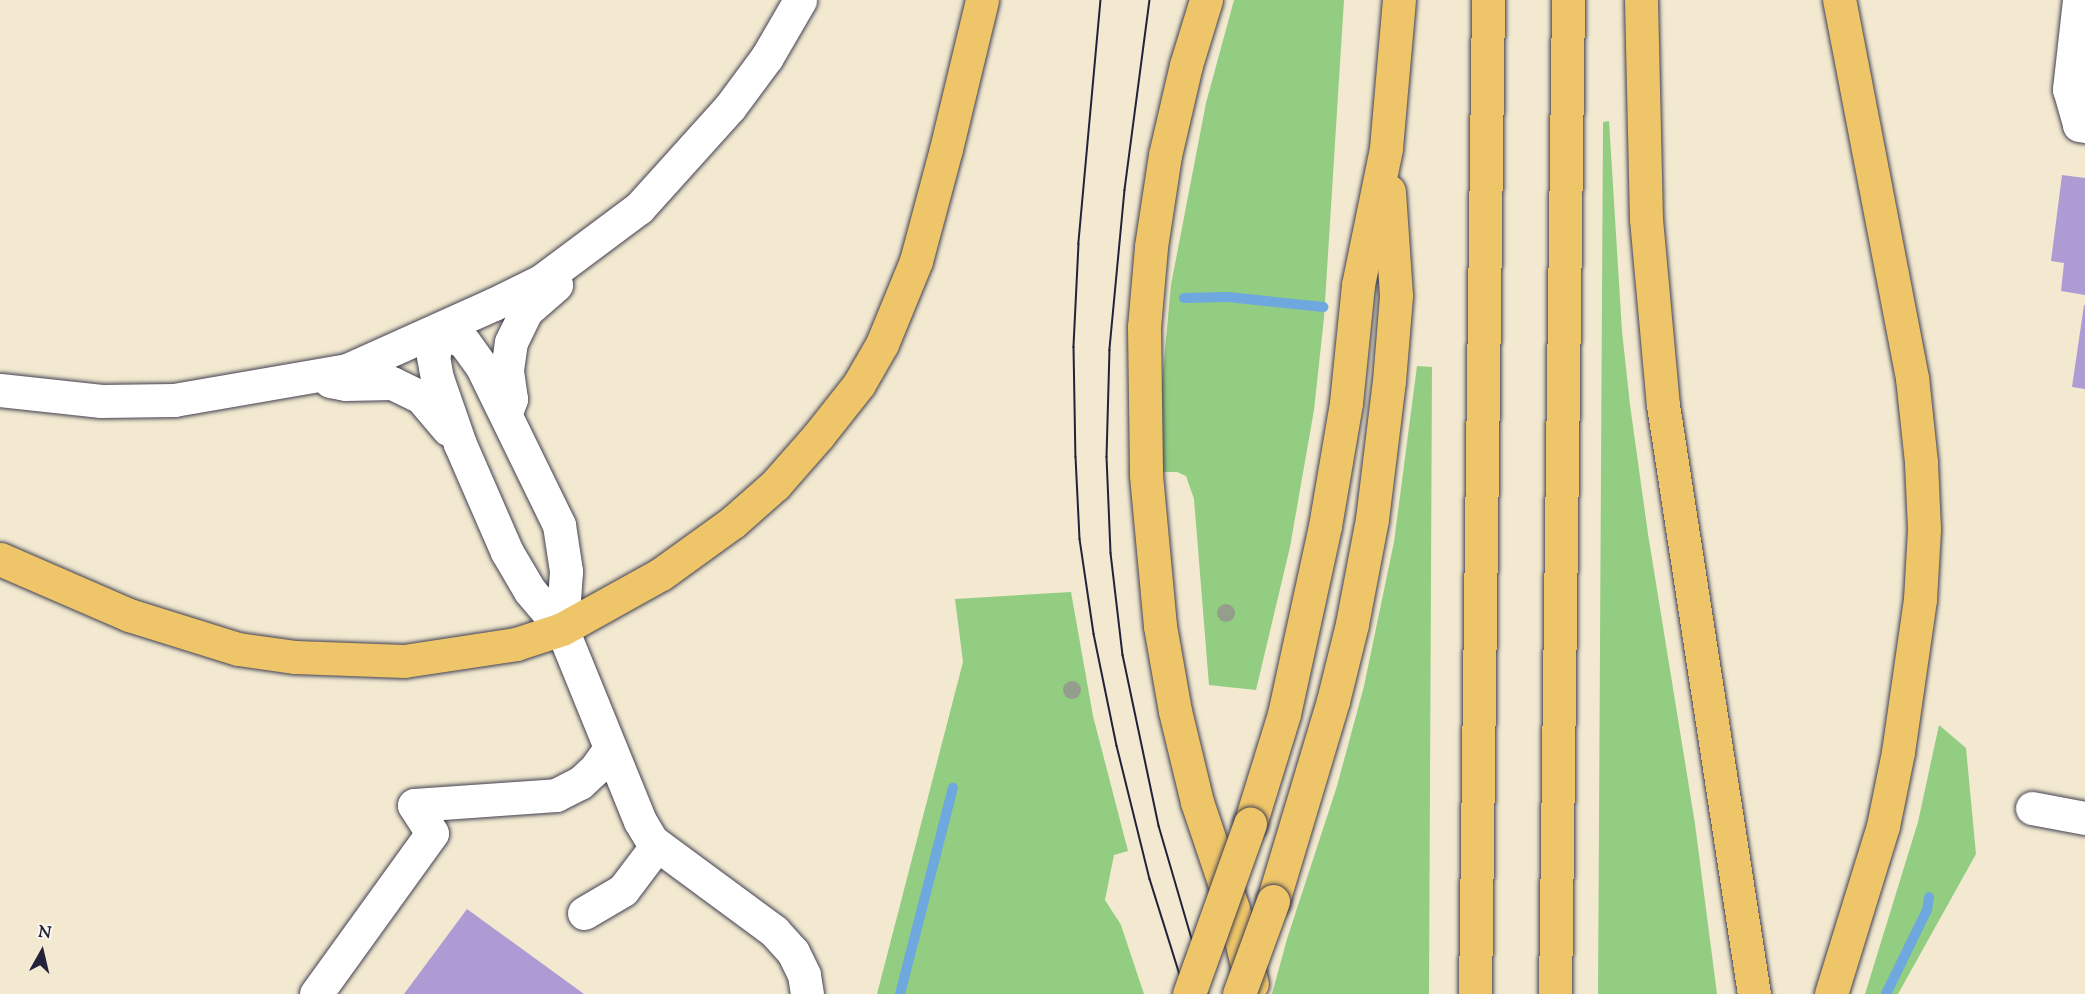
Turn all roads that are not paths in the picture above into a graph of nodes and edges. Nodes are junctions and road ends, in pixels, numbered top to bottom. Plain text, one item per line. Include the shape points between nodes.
1 (800, 0) edge
2 (982, 0) edge
3 (1206, 0) edge
4 (1399, 0) edge
5 (1488, 0) edge
6 (1568, 0) edge
7 (1641, 0) edge
8 (1839, 0) edge
9 (2079, 0) edge
10 (2082, 126) edge
11 (1386, 148) junction
12 (572, 258) junction
13 (441, 330) junction
14 (307, 377) junction
15 (0, 390) edge
16 (505, 414) junction
17 (460, 444) junction
18 (0, 559) edge
19 (562, 629) junction
20 (610, 748) junction
21 (2032, 808) dead end
22 (2085, 818) edge
23 (657, 845) junction
24 (584, 913) dead end
25 (1752, 983) edge
26 (316, 994) edge
27 (807, 994) edge
28 (1188, 994) edge
29 (1239, 994) edge
30 (1254, 994) edge
31 (1475, 994) edge
32 (1555, 994) edge
33 (1831, 994) edge

1 - 12 street via 767,57 730,108 639,208
2 - 19 main road via 916,261 882,344 859,384 782,477 733,522 661,574
3 - 30 main road via 1165,155 1151,247 1144,327 1146,475 1160,626 1175,711 1197,802 1233,909
4 - 11 main road
5 - 31 main road
6 - 32 main road
7 - 25 main road via 1646,219 1663,405
8 - 33 main road via 1911,378 1924,529 1920,599 1898,752 1882,826
9 - 10 street via 2069,89
11 - 28 main road, bridge via 1358,285 1346,403 1325,526 1284,714 1250,824
11 - 29 main road, bridge via 1396,295 1372,519 1333,701 1273,901
12 - 13 street via 541,281
12 - 16 street via 563,278 526,311 511,342 507,370 511,399
13 - 14 street via 346,370
13 - 16 street via 464,342 482,367
13 - 17 street via 433,356
14 - 15 street via 174,400 101,401
14 - 17 street via 345,384 392,383 421,397
16 - 19 street via 559,525 566,571
17 - 19 street via 507,552 530,591
18 - 19 main road via 129,615 238,649 295,657 404,661 516,644
19 - 20 street
20 - 23 street via 640,821
20 - 26 street via 580,783 556,795 414,805 432,833
21 - 22 street
23 - 24 street via 623,890
23 - 27 street via 774,931 793,952 804,975

